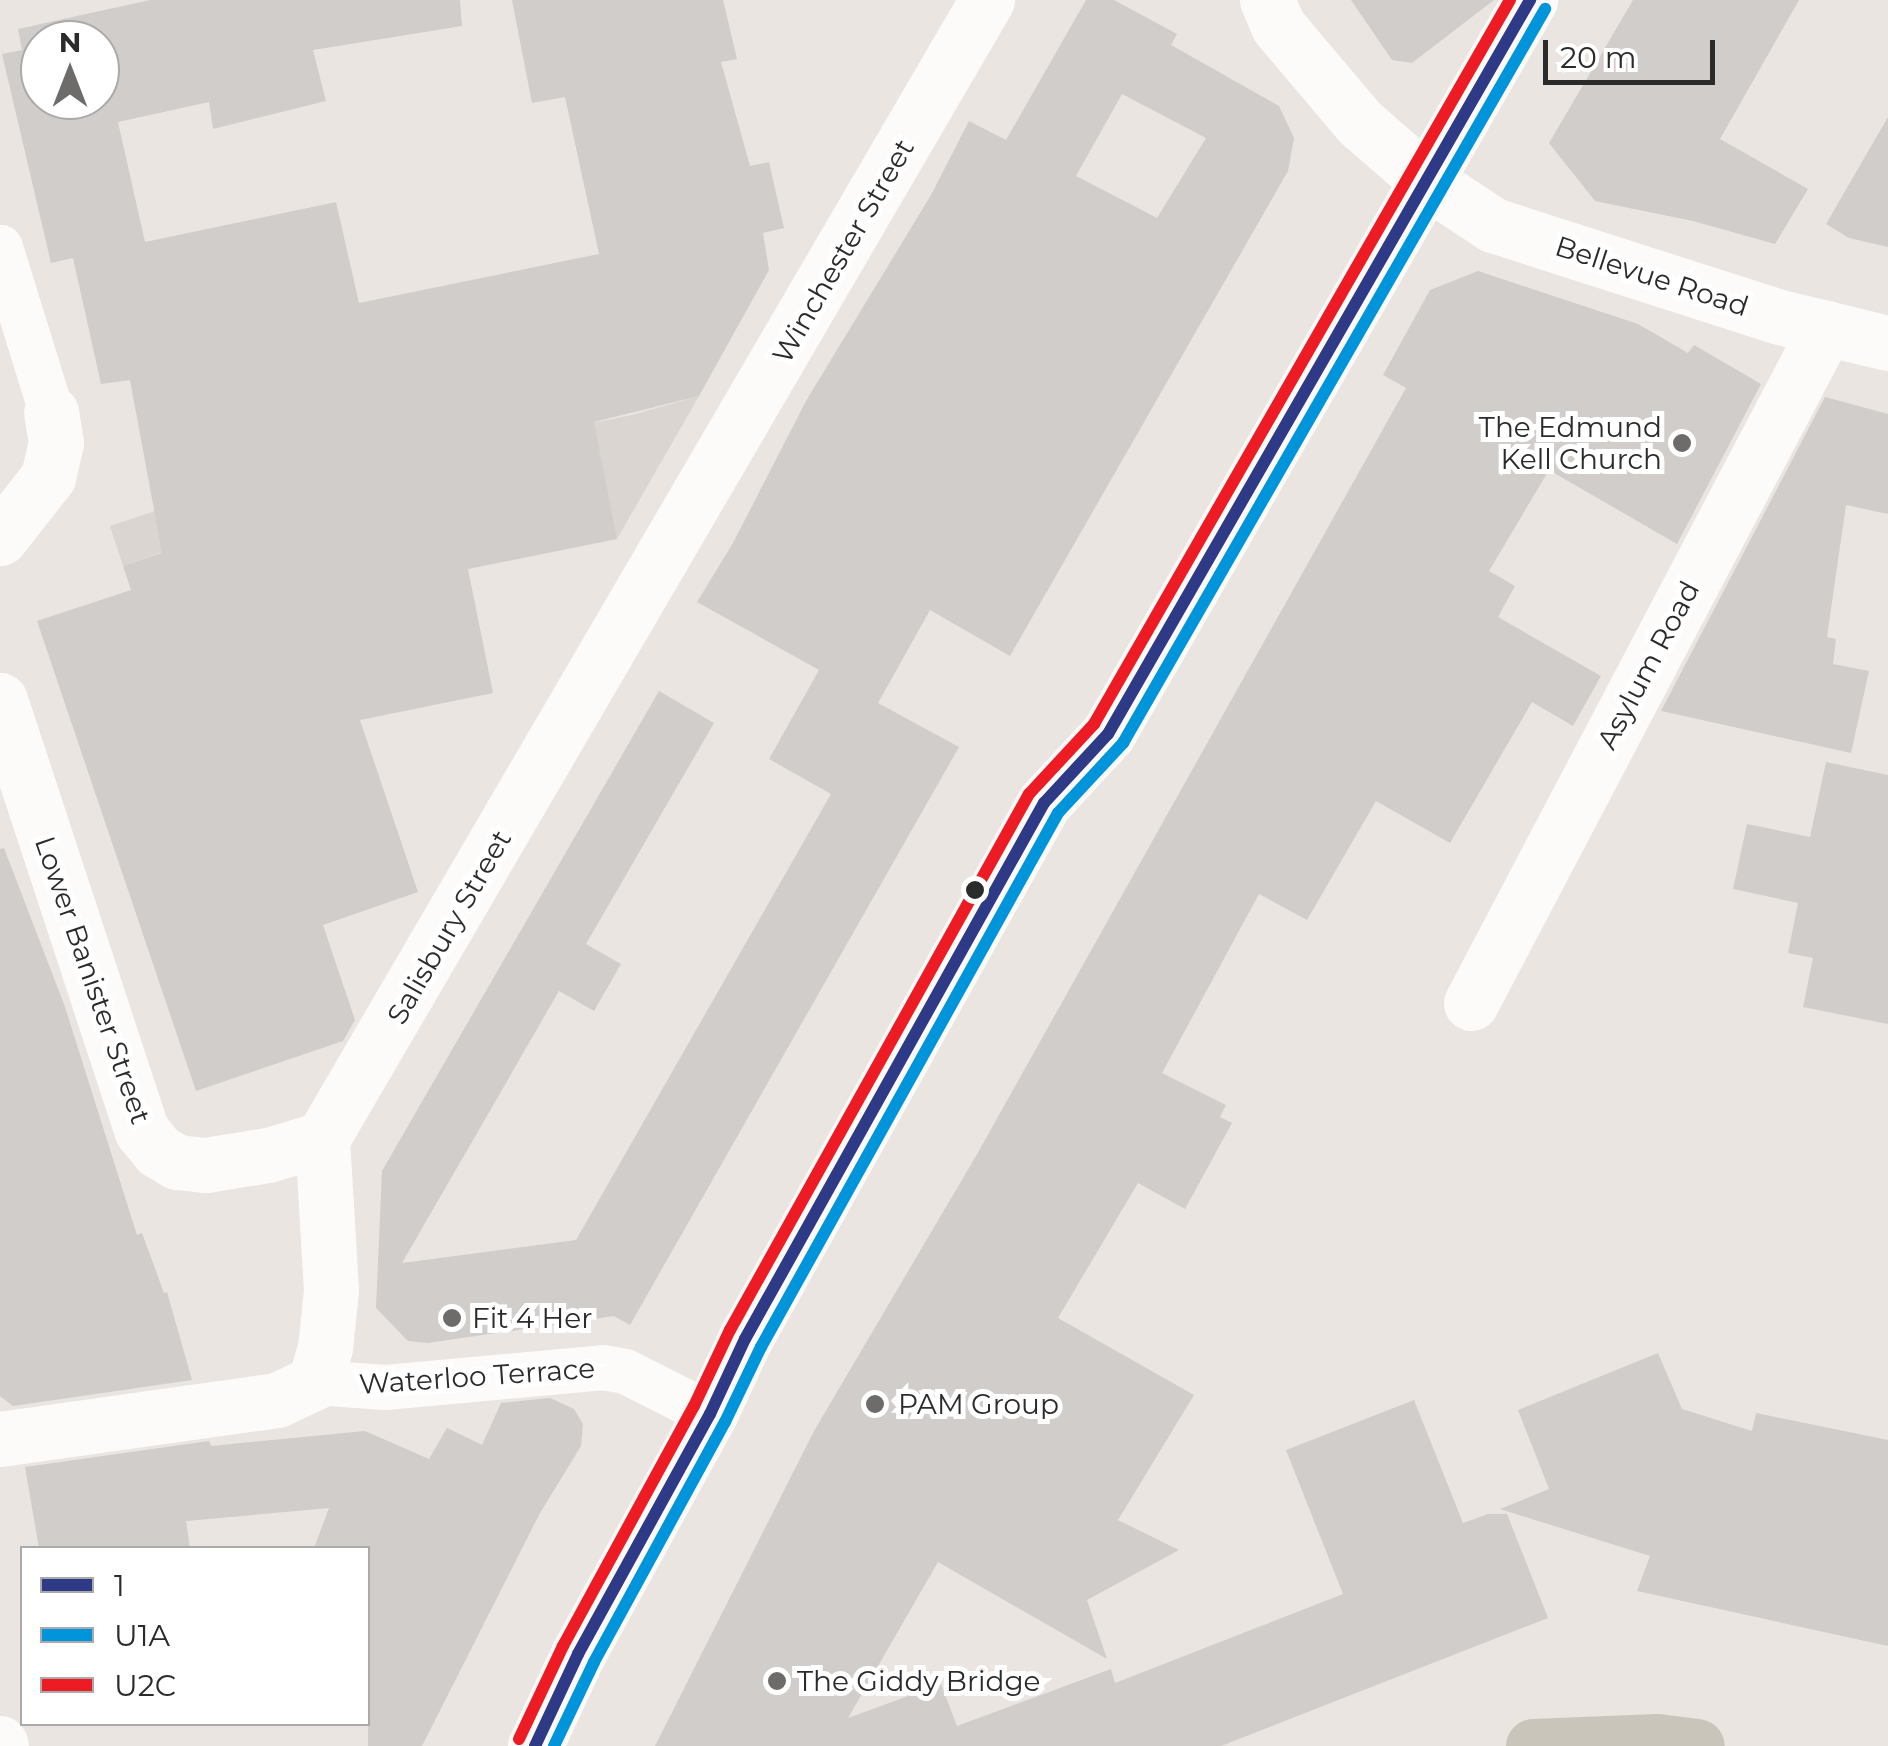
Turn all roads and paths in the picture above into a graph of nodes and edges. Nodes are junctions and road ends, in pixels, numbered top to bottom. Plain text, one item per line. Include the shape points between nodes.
1 (987, 0) edge
2 (1267, 0) edge
3 (1530, 0) edge
4 (1428, 182) junction
5 (0, 247) edge
6 (1826, 328) junction
7 (1888, 343) edge
8 (51, 412) joint
9 (697, 501) joint
10 (0, 538) edge
11 (0, 700) edge
12 (1471, 1003) dead end
13 (322, 1139) junction
14 (315, 1382) junction
15 (710, 1414) junction
16 (0, 1439) edge
17 (536, 1746) edge
18 (1533, 1746) edge
19 (1697, 1746) edge

1 - 9 street, Winchester Street
2 - 4 street, Bellevue Road via 1278,26 1318,76
3 - 4 street
4 - 6 street, Bellevue Road via 1493,226
4 - 15 street via 1108,734 1044,803 754,1322
5 - 8 street
6 - 7 street, Bellevue Road
6 - 12 street, Asylum Road
8 - 10 street via 56,444 48,477
9 - 13 street, Salisbury Street
11 - 13 street, Lower Banister Street via 142,1132 177,1162 206,1165
13 - 14 street via 331,1290
14 - 15 street, Waterloo Terrace via 385,1387 604,1367
14 - 16 street, Waterloo Terrace via 276,1400
15 - 17 street via 578,1654
18 - 19 main road via 1657,1740

